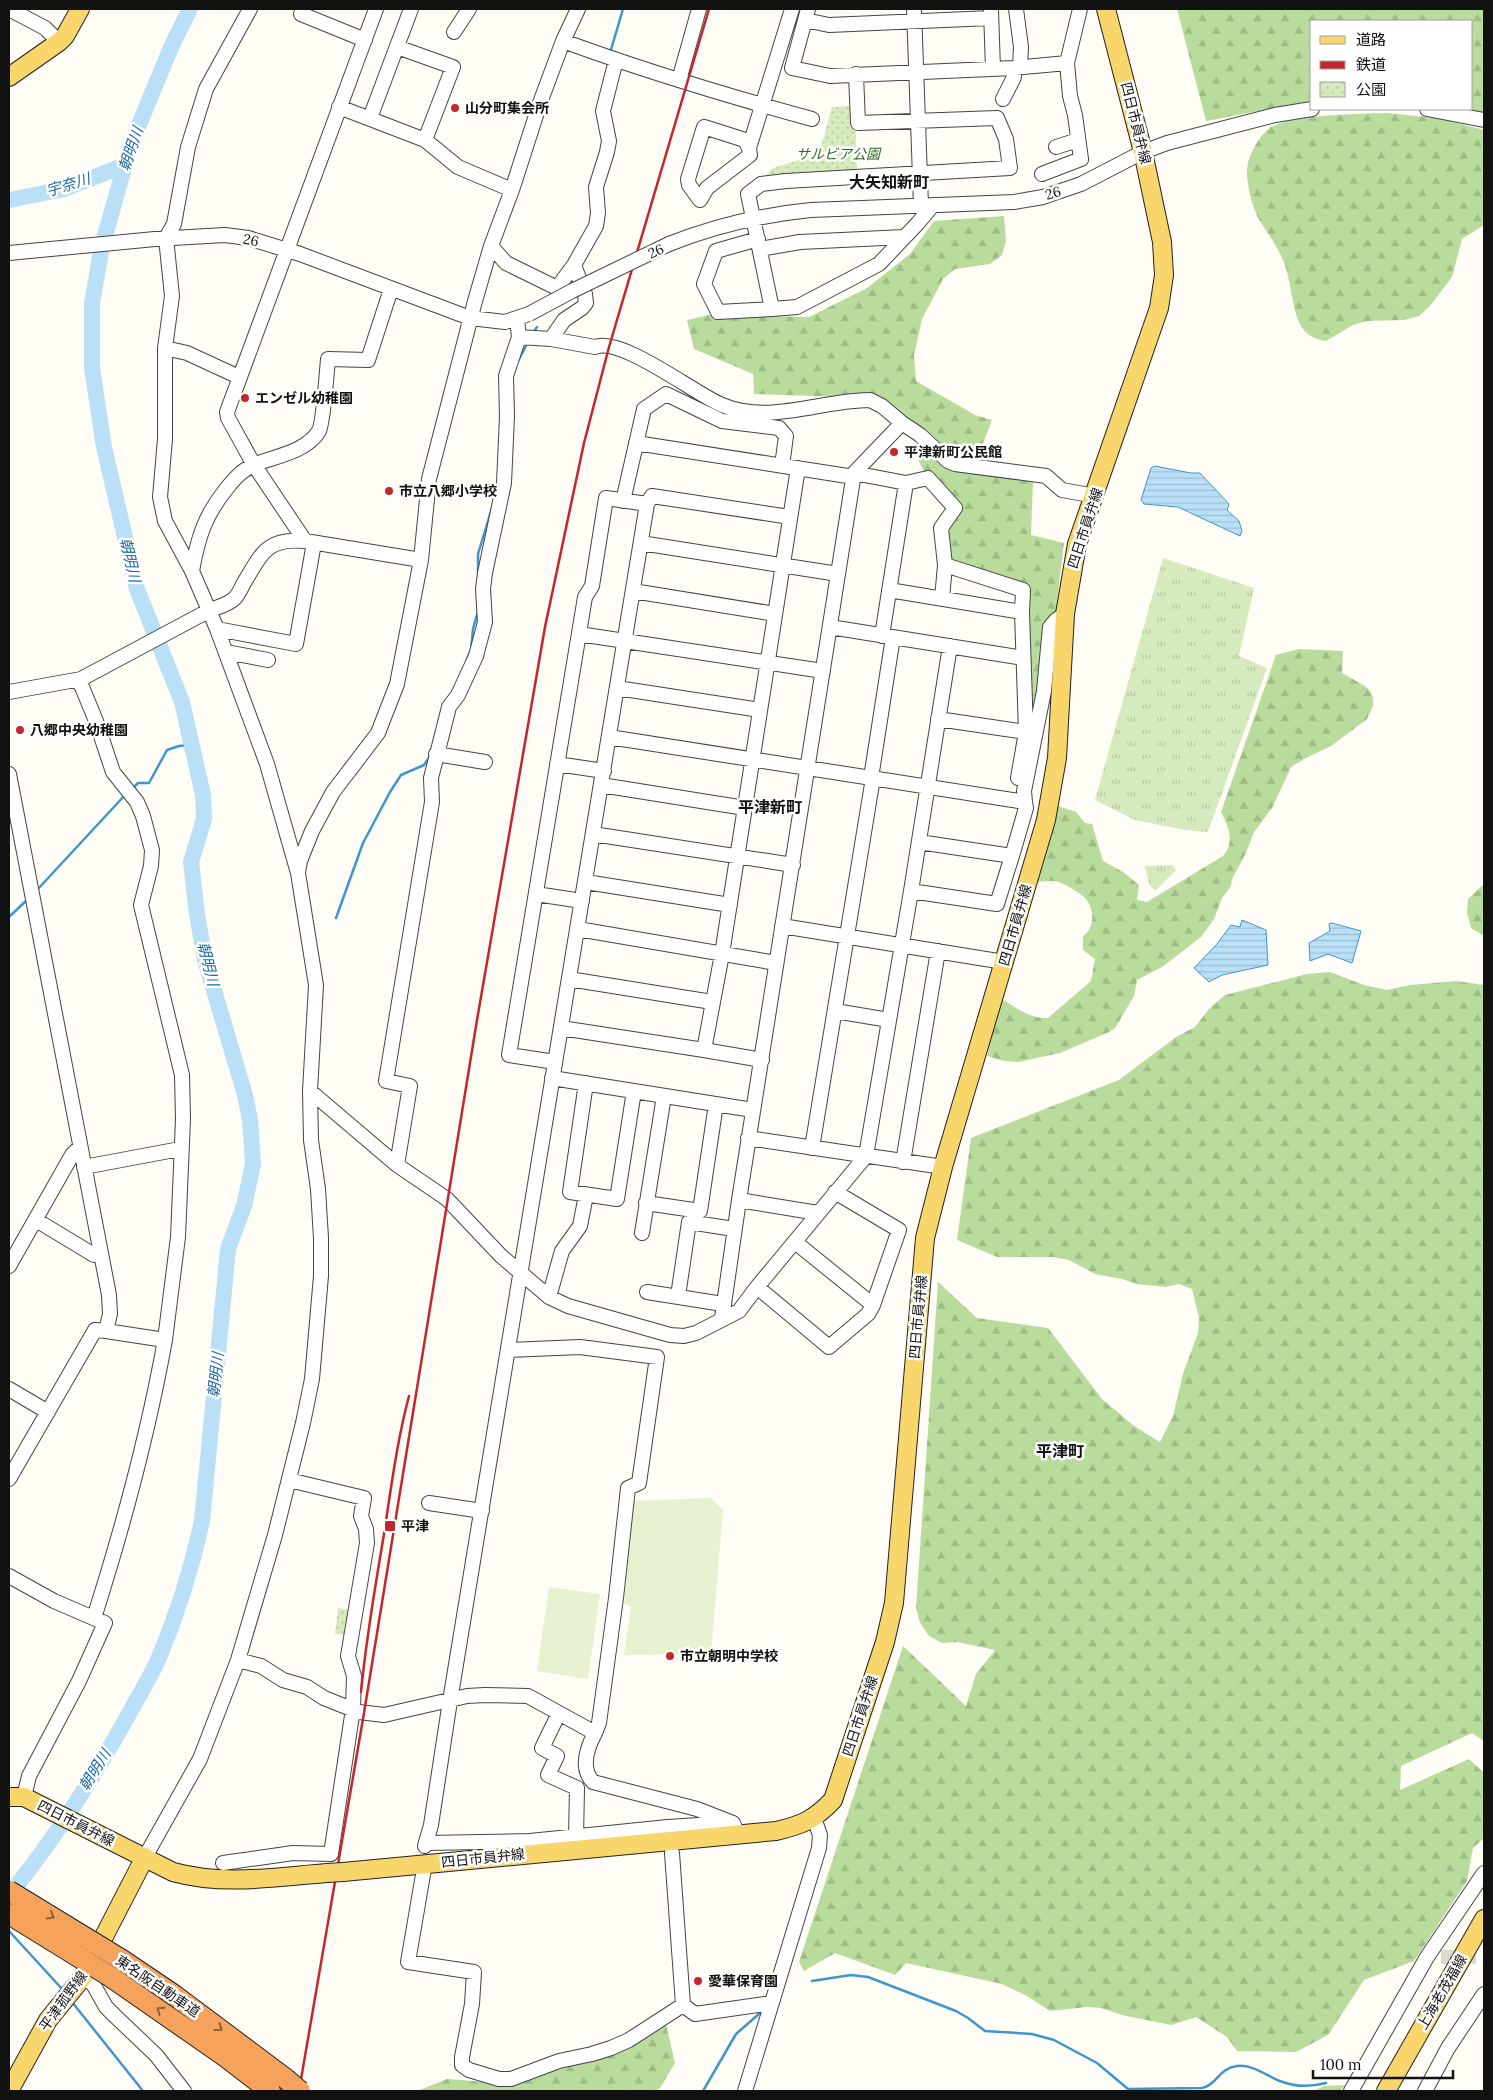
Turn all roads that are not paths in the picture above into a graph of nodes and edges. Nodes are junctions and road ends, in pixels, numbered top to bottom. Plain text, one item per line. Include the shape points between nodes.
1 (9, 9) edge
2 (80, 9) edge
3 (250, 9) edge
4 (376, 9) edge
5 (411, 9) edge
6 (469, 9) edge
7 (578, 9) edge
8 (700, 9) edge
9 (792, 9) edge
10 (1016, 9) edge
11 (1080, 9) edge
12 (1106, 9) edge
13 (301, 14) dead end
14 (806, 14) edge
15 (991, 14) edge
16 (914, 15) edge
17 (454, 32) dead end
18 (364, 40) junction
19 (563, 41) junction
20 (59, 42) junction
21 (397, 47) junction
22 (616, 60) junction
23 (1067, 63) junction
24 (1017, 68) junction
25 (993, 69) junction
26 (916, 72) junction
27 (856, 74) junction
28 (9, 77) edge
29 (679, 80) junction
30 (1003, 99) dead end
31 (762, 106) junction
32 (339, 107) junction
33 (1310, 109) edge
34 (1432, 110) edge
35 (370, 118) junction
36 (812, 120) dead end
37 (1484, 120) edge
38 (918, 121) junction
39 (425, 140) junction
40 (1078, 140) junction
41 (1056, 147) dead end
42 (749, 148) junction
43 (1143, 152) junction
44 (920, 174) junction
45 (1042, 174) dead end
46 (512, 190) junction
47 (927, 205) junction
48 (754, 218) junction
49 (904, 237) junction
50 (160, 238) junction
51 (759, 244) junction
52 (491, 246) junction
53 (287, 250) junction
54 (9, 253) edge
55 (574, 265) junction
56 (391, 289) junction
57 (772, 309) junction
58 (523, 316) junction
59 (470, 318) junction
60 (533, 338) junction
61 (166, 348) junction
62 (238, 377) junction
63 (902, 423) junction
64 (636, 443) junction
65 (254, 464) junction
66 (782, 466) junction
67 (798, 468) junction
68 (854, 475) junction
69 (906, 483) junction
70 (1095, 496) junction
71 (623, 501) junction
72 (647, 504) junction
73 (790, 517) junction
74 (310, 542) junction
75 (641, 543) junction
76 (421, 560) junction
77 (782, 565) junction
78 (945, 565) junction
79 (192, 570) junction
80 (838, 574) junction
81 (889, 590) junction
82 (633, 591) junction
83 (942, 599) junction
84 (210, 610) junction
85 (1022, 612) junction
86 (775, 614) junction
87 (1065, 614) junction
88 (830, 627) junction
89 (218, 628) junction
90 (579, 634) junction
91 (888, 636) junction
92 (625, 640) junction
93 (950, 646) junction
94 (226, 652) junction
95 (1023, 658) junction
96 (268, 660) dead end
97 (768, 662) junction
98 (823, 671) junction
99 (79, 680) junction
100 (617, 688) junction
101 (9, 692) edge
102 (760, 710) junction
103 (938, 719) junction
104 (1026, 732) junction
105 (609, 737) junction
106 (436, 754) junction
107 (752, 759) junction
108 (485, 762) dead end
109 (557, 764) junction
110 (808, 768) junction
111 (604, 771) junction
112 (9, 774) edge
113 (872, 778) junction
114 (601, 785) junction
115 (927, 786) junction
116 (1020, 801) junction
117 (745, 808) junction
118 (593, 834) junction
119 (919, 842) junction
120 (1012, 856) junction
121 (737, 857) junction
122 (793, 865) junction
123 (298, 873) junction
124 (586, 882) junction
125 (911, 891) junction
126 (536, 894) junction
127 (582, 901) junction
128 (730, 905) junction
129 (782, 926) junction
130 (578, 929) junction
131 (848, 936) junction
132 (902, 945) junction
133 (938, 951) junction
134 (722, 954) junction
135 (1004, 962) junction
136 (776, 963) junction
137 (569, 979) junction
138 (712, 1002) junction
139 (835, 1011) junction
140 (889, 1020) junction
141 (561, 1028) junction
142 (704, 1050) junction
143 (762, 1060) junction
144 (555, 1062) junction
145 (552, 1078) junction
146 (586, 1083) junction
147 (310, 1091) junction
148 (634, 1091) junction
149 (664, 1096) junction
150 (716, 1104) junction
151 (753, 1110) junction
152 (748, 1138) junction
153 (80, 1147) junction
154 (812, 1148) junction
155 (180, 1149) junction
156 (866, 1156) junction
157 (903, 1162) junction
158 (397, 1165) junction
159 (84, 1167) junction
160 (943, 1167) junction
161 (835, 1192) junction
162 (586, 1195) junction
163 (739, 1200) junction
164 (646, 1203) junction
165 (818, 1213) junction
166 (36, 1220) junction
167 (734, 1230) junction
168 (642, 1233) dead end
169 (795, 1242) junction
170 (101, 1255) junction
171 (9, 1266) edge
172 (521, 1272) junction
173 (756, 1286) junction
174 (647, 1292) dead end
175 (678, 1296) junction
176 (549, 1297) junction
177 (874, 1305) junction
178 (722, 1311) junction
179 (106, 1331) junction
180 (165, 1340) junction
181 (509, 1350) junction
182 (9, 1389) edge
183 (48, 1412) junction
184 (9, 1479) edge
185 (289, 1480) junction
186 (429, 1503) dead end
187 (482, 1511) junction
188 (9, 1576) edge
189 (94, 1618) junction
190 (238, 1660) junction
191 (450, 1701) junction
192 (353, 1709) junction
193 (559, 1713) junction
194 (595, 1734) junction
195 (24, 1799) edge
196 (814, 1818) junction
197 (736, 1828) junction
198 (576, 1838) junction
199 (672, 1853) dead end
200 (139, 1855) junction
201 (223, 1863) dead end
202 (424, 1869) dead end
203 (1484, 1873) edge
204 (9, 1891) edge
205 (9, 1914) edge
206 (1484, 1919) edge
207 (1484, 1942) edge
208 (116, 1968) junction
209 (77, 1983) junction
210 (1484, 1994) edge
211 (772, 2003) junction
212 (683, 2005) junction
213 (293, 2085) edge
214 (9, 2091) edge
215 (184, 2091) edge
216 (270, 2091) edge
217 (745, 2091) edge
218 (1351, 2091) edge
219 (1386, 2091) edge
220 (1400, 2091) edge
221 (1425, 2091) edge

1 - 20 street via 45,28
2 - 20 main road
3 - 50 street via 206,89 188,147 174,224
4 - 18 street
5 - 21 street
6 - 17 street
7 - 19 street
8 - 29 street
9 - 31 street
10 - 24 street via 1021,47
11 - 23 street
12 - 43 main road, 四日市員弁線
13 - 18 street
14 - 16 street via 829,25
14 - 27 street via 792,68 830,76
15 - 16 street
15 - 25 street
16 - 26 street
18 - 32 street
19 - 22 street
19 - 46 street
20 - 28 main road
21 - 35 street
21 - 39 street via 453,67
22 - 29 street
22 - 55 street via 603,111 609,141 596,187 596,226
23 - 24 street
23 - 40 street
24 - 25 street
24 - 30 street
25 - 26 street
26 - 27 street
26 - 38 street
27 - 38 street via 858,123
29 - 31 street
31 - 36 street
31 - 42 street
32 - 35 street
32 - 53 street
33 - 43 street, 26 via 1257,120
34 - 37 street
35 - 39 street
38 - 44 street
38 - 44 street via 997,118 1006,139 1010,168
39 - 46 street via 458,167
40 - 41 street
40 - 45 street via 1081,159
42 - 42 street via 750,155 707,188 700,200 688,179 704,127 745,140
43 - 47 street, 26 via 1081,184 1043,197 1014,202
43 - 70 main road, 四日市員弁線 via 1162,242 1164,275 1158,308
44 - 47 street
44 - 48 street via 761,184 748,194
46 - 52 street
47 - 48 street, 26 via 812,210
47 - 49 street via 918,224
48 - 51 street
48 - 58 street, 26, bridge via 720,225 669,244
49 - 51 street
49 - 57 street via 879,264 797,307
50 - 53 street, 26 via 225,235
50 - 54 street, 26
50 - 61 street via 172,296
51 - 57 street
51 - 57 street via 716,251 704,284 718,312
52 - 55 street via 514,269 557,288
52 - 59 street
53 - 56 street, 26
53 - 62 street
55 - 60 street via 586,303
56 - 59 street, 26
56 - 65 street via 368,360 328,359 319,430 299,450
58 - 59 street, 26 via 492,322
58 - 60 street
59 - 76 street via 429,479
60 - 63 street via 626,350 712,401 732,408 775,412 870,400
60 - 106 street via 506,376 503,490 485,573 485,622 476,656 449,707
61 - 62 street via 187,353
61 - 79 street via 160,497 165,521
62 - 65 street via 228,418
63 - 68 street
63 - 70 street via 955,464 1046,476 1062,490
64 - 66 street
64 - 66 street via 644,409 666,394 722,422 779,428 786,436
64 - 71 street
65 - 74 street
65 - 79 street via 242,471 215,502 202,527
66 - 67 street
67 - 68 street
67 - 73 street
68 - 69 street
68 - 80 street
69 - 78 street via 928,478 955,508 941,528
69 - 81 street
70 - 87 main road, 四日市員弁線 via 1077,544
71 - 72 street
71 - 90 street via 606,498 592,586 585,596
72 - 73 street via 652,496
72 - 75 street
73 - 77 street
74 - 76 street
74 - 84 street via 277,542 256,564 235,598
74 - 89 street via 296,644
75 - 77 street
75 - 82 street
76 - 123 street via 396,684 387,712 378,733 325,808 304,850
77 - 80 street
77 - 86 street
78 - 83 street
78 - 85 street via 1022,590
79 - 84 street
80 - 88 street
81 - 83 street
81 - 91 street
82 - 86 street
82 - 92 street
83 - 85 street
84 - 89 street
84 - 99 street
85 - 95 street
86 - 97 street
87 - 116 street via 1050,627 1044,691
87 - 135 main road, 四日市員弁線 via 1057,758 1046,820
88 - 91 street
88 - 98 street
89 - 94 street
90 - 92 street
90 - 109 street
91 - 93 street
91 - 113 street
92 - 97 street
92 - 100 street
93 - 95 street
93 - 103 street
94 - 96 street
94 - 123 street via 267,764
95 - 104 street
97 - 98 street
97 - 102 street
98 - 110 street
99 - 101 street
99 - 155 street via 113,772 137,802 152,850 141,905 182,1075
100 - 102 street
100 - 105 street
102 - 107 street
103 - 104 street
103 - 115 street
104 - 116 street
105 - 107 street
105 - 111 street
106 - 108 street
106 - 158 street via 431,778 432,802 386,1082 410,1086
107 - 110 street
107 - 117 street
109 - 111 street
109 - 126 street
110 - 113 street
110 - 122 street
111 - 114 street
112 - 153 street
113 - 115 street
113 - 131 street
114 - 117 street
114 - 118 street
115 - 116 street
115 - 119 street
116 - 120 street via 1026,808
117 - 121 street
118 - 121 street
118 - 124 street
119 - 120 street
119 - 125 street
120 - 125 street via 997,904
121 - 122 street
121 - 128 street
122 - 129 street
123 - 147 street via 316,984
124 - 127 street
124 - 128 street
125 - 132 street
126 - 127 street
126 - 144 street via 509,1055
127 - 130 street
128 - 134 street
129 - 131 street
129 - 136 street
130 - 134 street
130 - 137 street
131 - 132 street
131 - 139 street
132 - 133 street
132 - 140 street
133 - 135 street
133 - 157 street
134 - 136 street
134 - 138 street
135 - 160 main road, 四日市員弁線
136 - 143 street
137 - 138 street
137 - 141 street
138 - 142 street
139 - 140 street
139 - 154 street
140 - 156 street
141 - 142 street
141 - 144 street
142 - 143 street
143 - 151 street
144 - 145 street
145 - 146 street
145 - 172 street
146 - 148 street
146 - 162 street via 570,1192
147 - 158 street
147 - 185 street via 321,1276 312,1379
148 - 149 street
148 - 162 street via 617,1199
149 - 150 street
149 - 164 street
150 - 151 street
150 - 164 street via 700,1211
151 - 152 street
152 - 154 street
152 - 163 street
153 - 159 street
153 - 166 street via 72,1155
154 - 156 street
155 - 159 street
155 - 180 street via 178,1237
156 - 157 street
156 - 161 street
157 - 160 street
158 - 172 street via 447,1199 501,1256
159 - 170 street
160 - 196 main road, 四日市員弁線 via 925,1238 894,1603 885,1642 832,1800
161 - 165 street
161 - 177 street via 899,1230
162 - 176 street via 580,1226 562,1251
163 - 165 street
163 - 167 street
164 - 168 street
165 - 169 street
166 - 170 street via 94,1255
166 - 171 street
167 - 175 street via 689,1222
167 - 178 street
169 - 173 street
169 - 177 street
170 - 179 street via 109,1295 110,1314
172 - 176 street
172 - 181 street
173 - 177 street via 830,1347
173 - 178 street via 739,1311
174 - 175 street
175 - 178 street
176 - 178 street via 568,1306 677,1336 696,1333
179 - 180 street
179 - 183 street via 95,1330
180 - 189 street via 154,1405 120,1536
181 - 187 street
181 - 194 street via 580,1347 658,1357 639,1484 628,1488 616,1598
182 - 183 street
183 - 184 street
185 - 190 street
185 - 192 street via 364,1498 362,1516 367,1543 348,1656 354,1676
186 - 187 street
187 - 191 street
188 - 189 street
189 - 195 street via 105,1623 79,1681 29,1776
190 - 192 street via 261,1666 283,1680 307,1687 324,1698
190 - 200 street via 200,1759
191 - 192 street via 384,1715 364,1714
191 - 193 street via 466,1696 528,1696
191 - 198 street via 426,1844
192 - 201 street via 331,1854 293,1853
193 - 194 street
193 - 198 street via 542,1748 557,1756 548,1775 577,1788
194 - 197 street via 588,1747 586,1764 587,1776 593,1782 697,1809
195 - 200 main road, 四日市員弁線
196 - 197 main road, 四日市員弁線 via 776,1831
196 - 211 street via 820,1835 819,1848
197 - 198 street via 668,1827
197 - 200 main road, 四日市員弁線 via 335,1872 243,1879 196,1878 173,1872
199 - 212 street
200 - 209 main road, 平津菰野線
202 - 212 street via 408,1962 474,1972 462,2057 462,2065 469,2070 499,2079 511,2079 628,2040
203 - 218 street
204 -> 208 highway, 東名阪自動車道, bridge
205 - 208 highway, 東名阪自動車道, bridge
206 - 219 main road, 上海老茂福線
207 - 220 main road, 上海老茂福線
208 -> 213 highway, 東名阪自動車道 via 174,1995
216 -> 208 highway, 東名阪自動車道
209 - 214 main road, 平津菰野線 via 37,2038
209 - 215 street via 93,1984 106,2007 156,2054
210 - 221 street via 1448,2048
211 - 212 street via 695,2014
211 - 217 street

